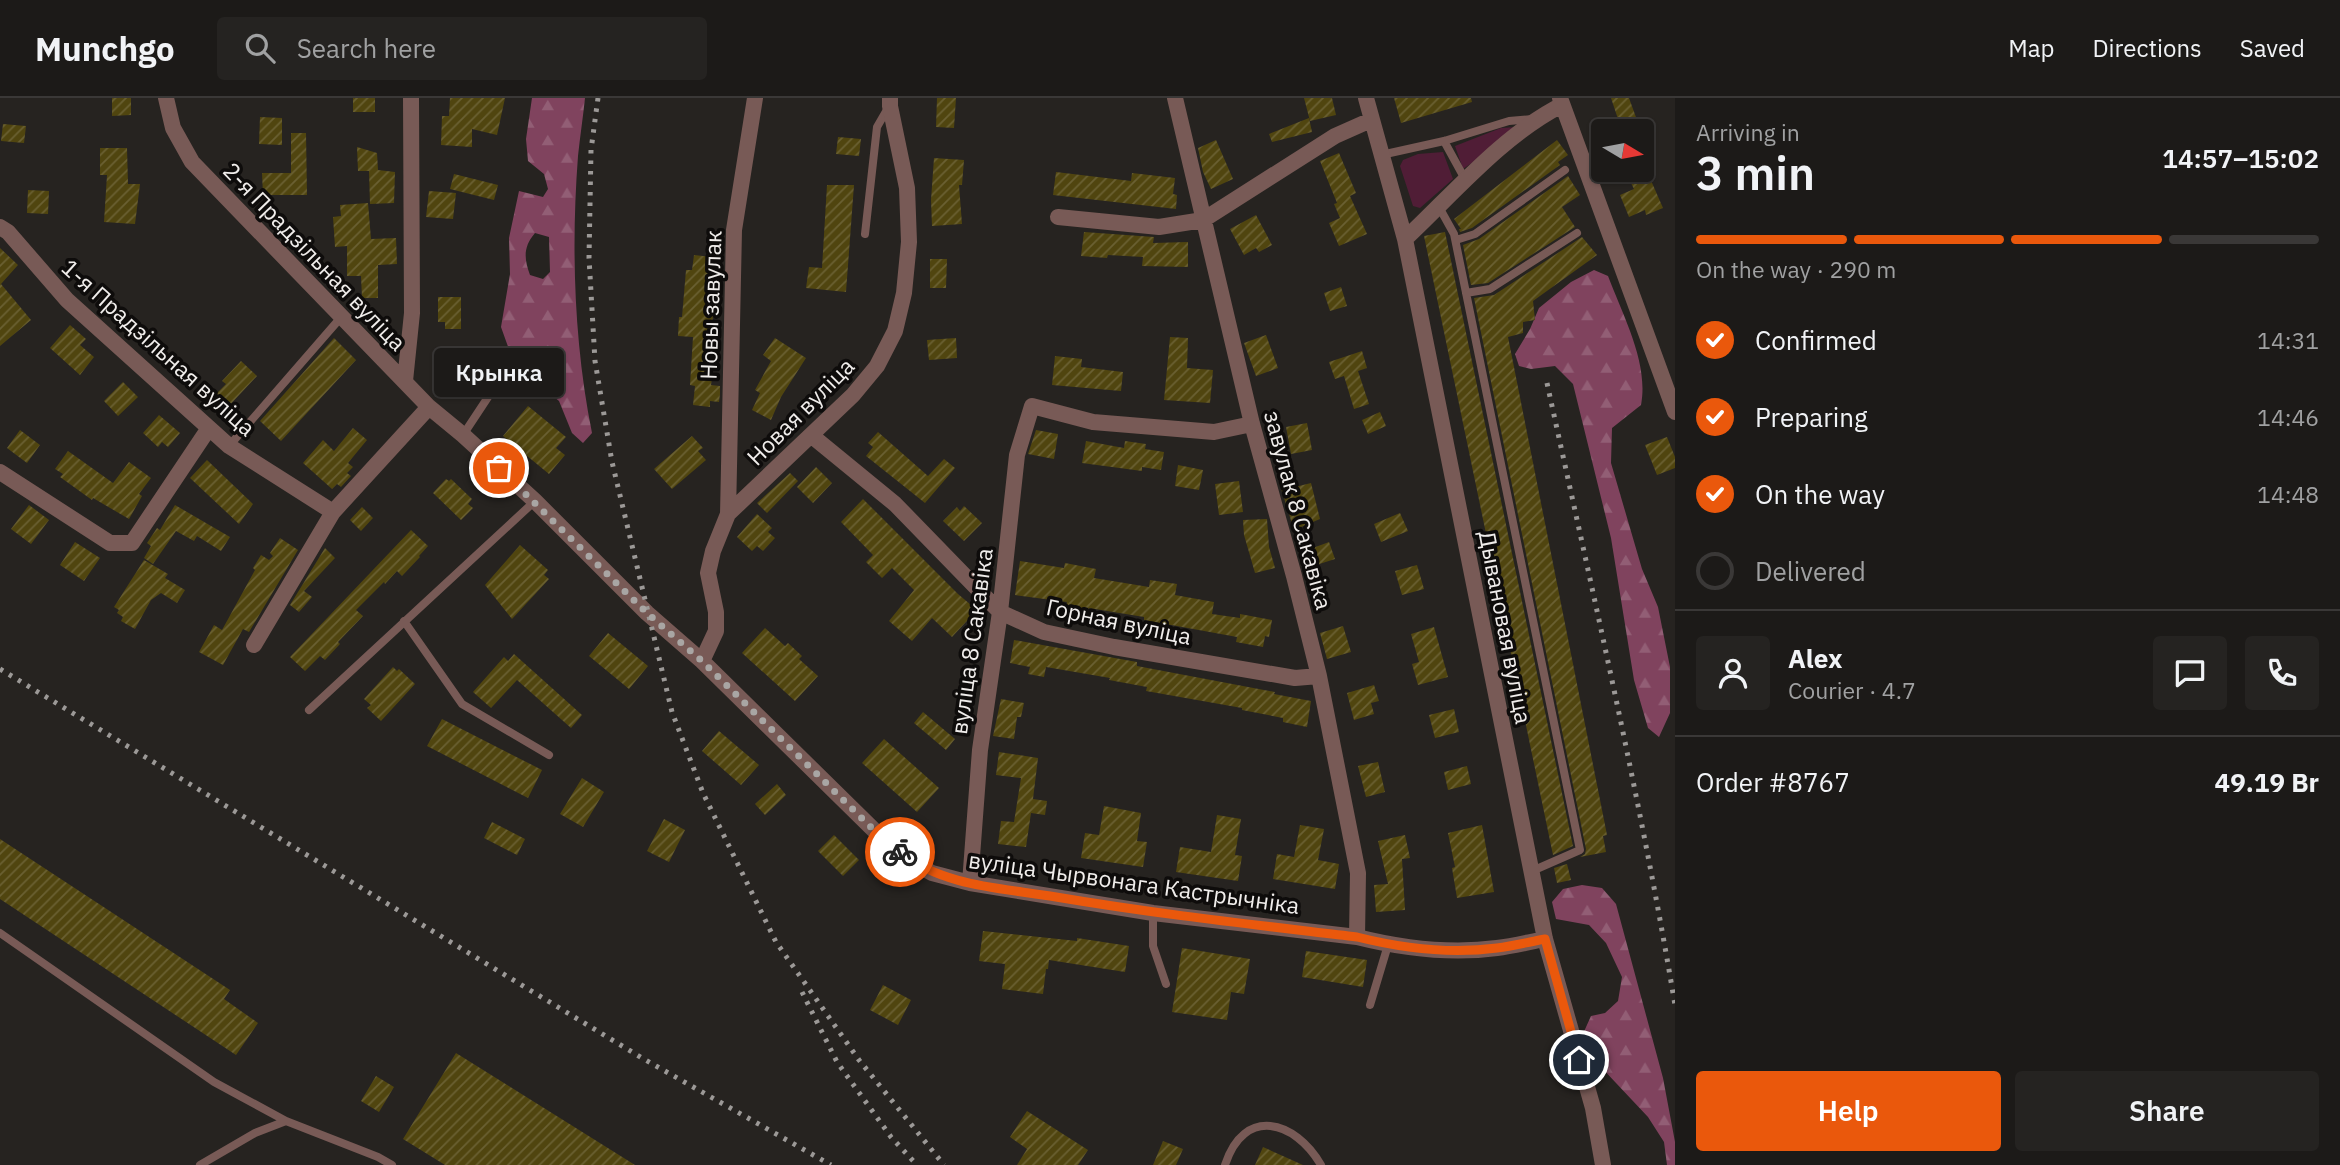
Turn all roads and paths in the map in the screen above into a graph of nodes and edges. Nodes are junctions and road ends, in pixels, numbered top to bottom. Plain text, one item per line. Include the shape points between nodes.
1 (166, 98) edge
2 (411, 98) edge
3 (755, 98) edge
4 (1175, 98) edge
5 (1366, 98) edge
6 (890, 102) edge
7 (1561, 102) edge
8 (1536, 118) junction
9 (1371, 120) junction
10 (1444, 141) junction
11 (1381, 155) junction
12 (1564, 170) dead end
13 (1466, 181) junction
14 (1439, 207) junction
15 (1058, 217) dead end
16 (1203, 220) junction
17 (0, 227) edge
18 (1577, 233) dead end
19 (865, 234) dead end
20 (1405, 239) junction
21 (1455, 240) junction
22 (1466, 293) junction
23 (343, 315) junction
24 (502, 376) dead end
25 (405, 381) junction
26 (429, 407) junction
27 (1675, 412) edge
28 (1252, 424) junction
29 (209, 428) junction
30 (463, 435) junction
31 (812, 436) junction
32 (229, 446) junction
33 (0, 472) edge
34 (535, 501) junction
35 (333, 512) junction
36 (728, 514) junction
37 (1000, 612) junction
38 (404, 621) junction
39 (254, 645) dead end
40 (702, 661) junction
41 (1319, 676) junction
42 (309, 710) dead end
43 (549, 755) dead end
44 (1532, 871) junction
45 (970, 883) junction
46 (1153, 913) junction
47 (0, 933) edge
48 (1357, 937) junction
49 (1545, 939) junction
50 (1388, 944) junction
51 (1166, 984) dead end
52 (1370, 1005) dead end
53 (286, 1121) junction
54 (200, 1165) edge
55 (392, 1165) edge
56 (1225, 1165) edge
57 (1321, 1165) edge
58 (1603, 1165) edge

1 - 23 street, 2-я Прадзільная вуліца via 173,128 192,162
2 - 25 street via 412,313
3 - 36 street, Новы завулак via 734,230
4 - 16 street, завулак 8 Сакавіка
5 - 9 street, Дывановая вуліца
6 - 19 lane via 877,127
6 - 31 street, Новая вуліца via 905,174 909,242 904,293 895,331 877,366
7 - 8 street
7 - 27 street
8 - 10 lane via 1509,121
8 - 13 street
9 - 11 street, Дывановая вуліца
9 - 16 street via 1335,136
10 - 11 lane
10 - 13 lane
11 - 20 street, Дывановая вуліца
12 - 21 lane via 1475,234
13 - 14 street
14 - 20 street
14 - 21 lane
15 - 16 street via 1159,227
16 - 28 street, завулак 8 Сакавіка
17 - 29 street, 1-я Прадзільная вуліца via 66,300
18 - 22 lane via 1490,289
20 - 44 street, Дывановая вуліца
21 - 22 lane
22 - 44 lane via 1580,850
23 - 25 street, 2-я Прадзільная вуліца
23 - 32 lane
24 - 30 lane
25 - 26 street, вуліца Чырвонага Кастрычніка
26 - 30 street, вуліца Чырвонага Кастрычніка
26 - 35 street
28 - 37 street, вуліца 8 Сакавіка via 1200,431 1093,422 1032,406 1017,455
28 - 41 street, завулак 8 Сакавіка
29 - 32 street, 1-я Прадзільная вуліца
29 - 33 street via 132,544 110,543
30 - 34 street, вуліца Чырвонага Кастрычніка
31 - 36 street, Новая вуліца
31 - 37 street, Горная вуліца via 895,504
32 - 35 street, 1-я Прадзільная вуліца
34 - 38 lane
34 - 40 street, вуліца Чырвонага Кастрычніка
35 - 39 street
36 - 40 street, Новая вуліца via 708,573 716,631
37 - 41 street, Горная вуліца via 1044,632 1114,647 1295,678
37 - 45 street, вуліца 8 Сакавіка via 980,750
38 - 42 lane
38 - 43 lane via 462,704
40 - 45 street, вуліца Чырвонага Кастрычніка via 881,837 932,873
41 - 48 street, завулак 8 Сакавіка via 1358,873
44 - 49 street, Дывановая вуліца
45 - 46 street, вуліца Чырвонага Кастрычніка
46 - 48 street, вуліца Чырвонага Кастрычніка
46 - 51 lane via 1153,946
47 - 53 lane via 214,1082
48 - 50 street, вуліца Чырвонага Кастрычніка
49 - 50 street, вуліца Чырвонага Кастрычніка via 1495,948
49 - 58 street, Дывановая вуліца via 1593,1108
50 - 52 lane
53 - 54 lane
53 - 55 lane
56 - 57 lane via 1236,1140 1254,1127 1272,1124 1311,1148

